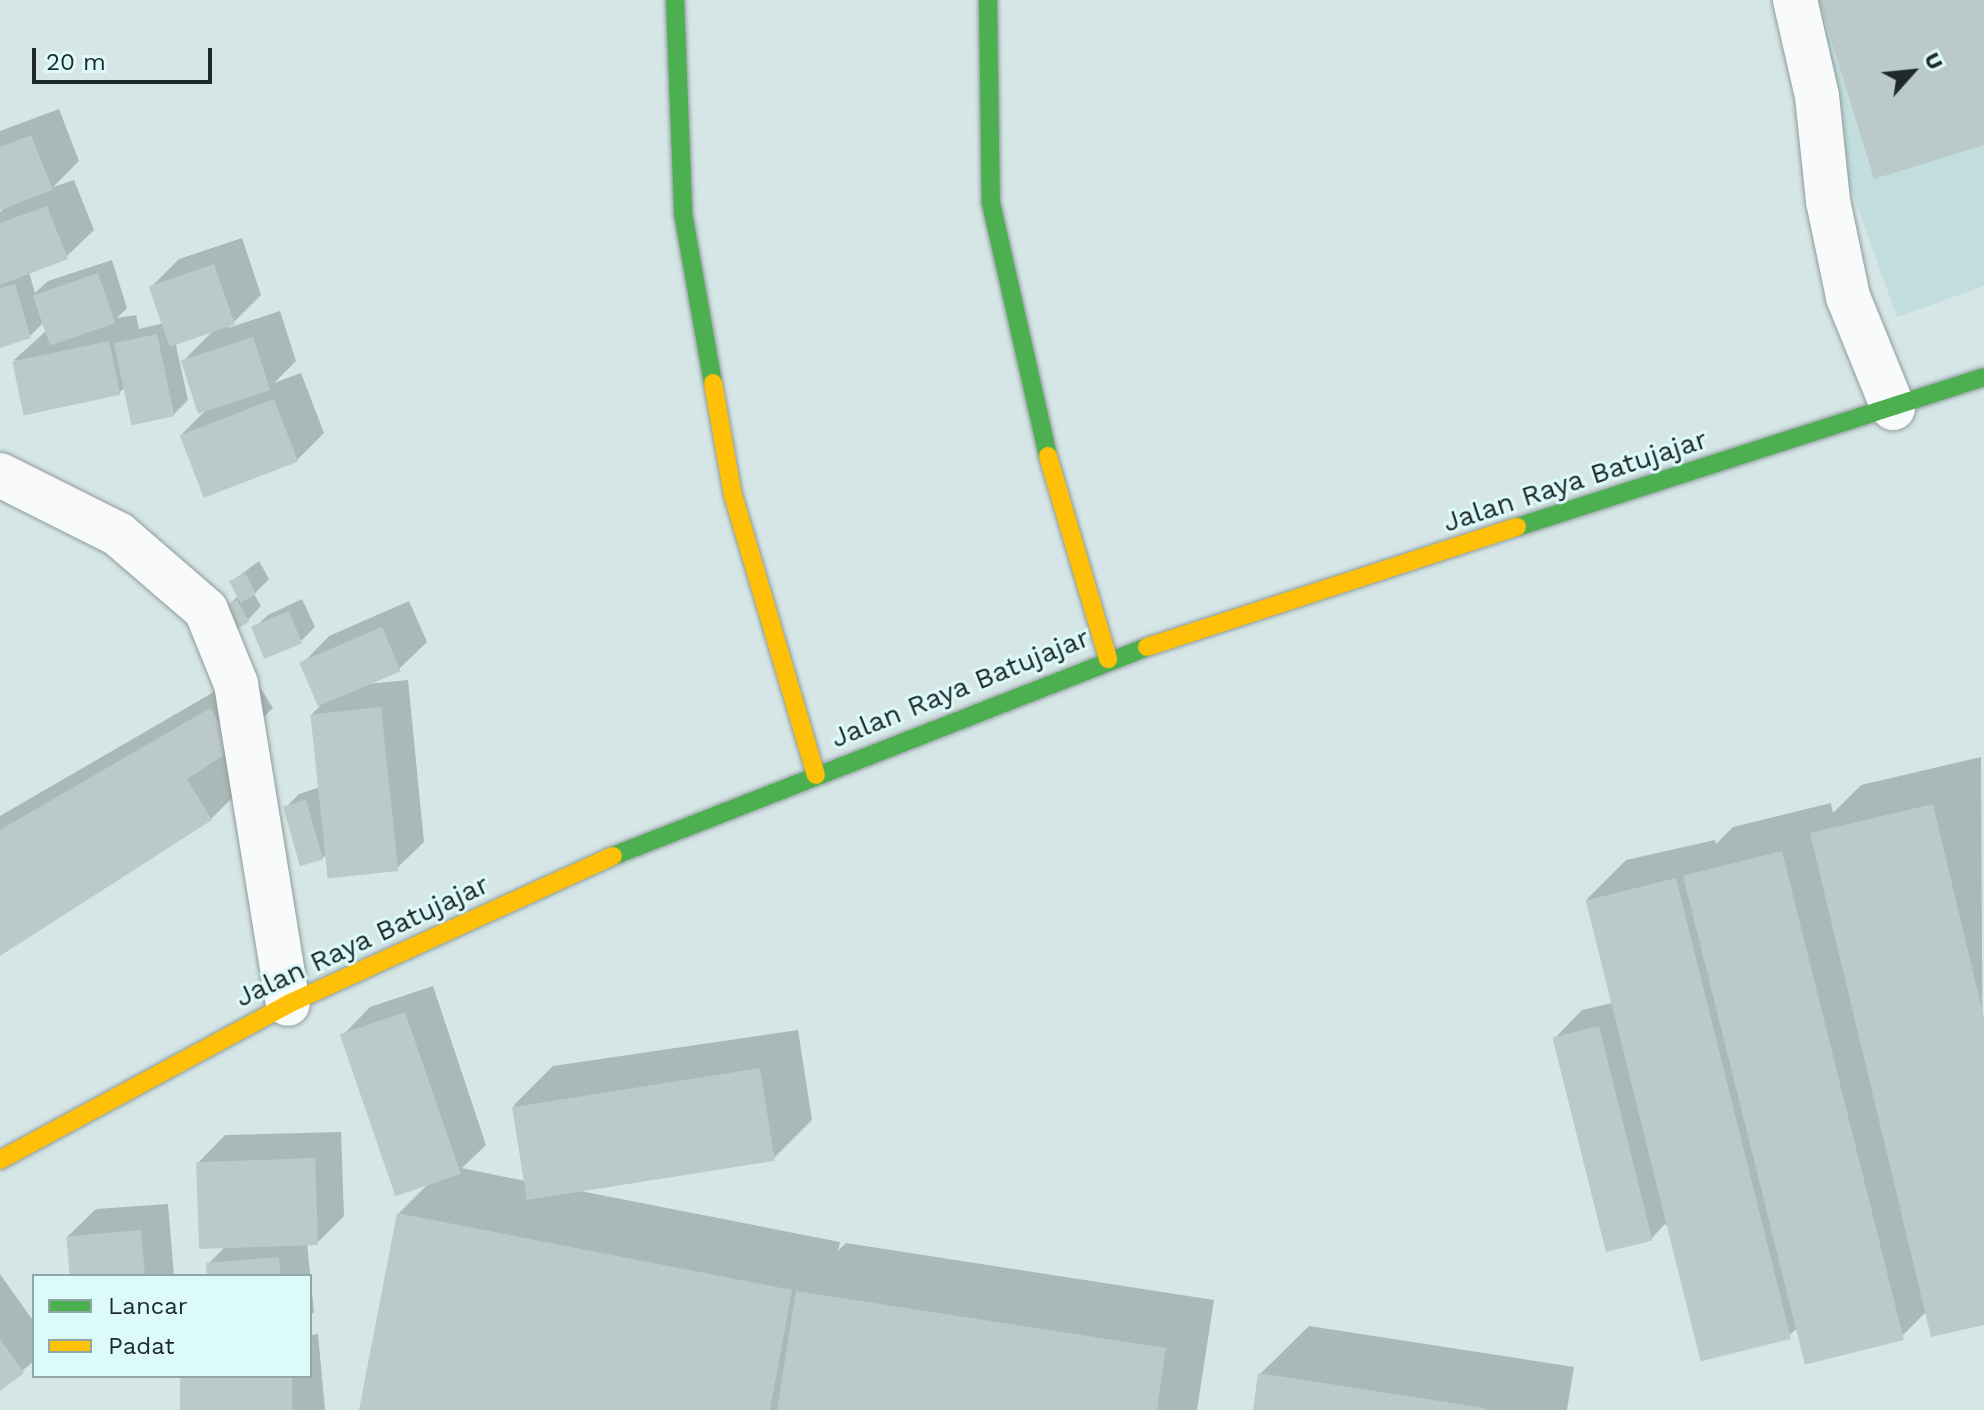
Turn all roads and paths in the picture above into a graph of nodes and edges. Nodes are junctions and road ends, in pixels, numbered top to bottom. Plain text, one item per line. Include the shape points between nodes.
1 (675, 0) edge
2 (988, 0) edge
3 (1795, 0) edge
4 (1984, 377) edge
5 (1893, 408) junction
6 (0, 475) edge
7 (1108, 659) junction
8 (816, 775) junction
9 (288, 1004) junction
10 (0, 1160) edge

1 - 8 main road via 683,213 733,495
2 - 7 main road via 991,203 1043,439
3 - 5 street via 1817,96 1828,201 1848,297
4 - 5 main road, Jalan Raya Batujajar
5 - 7 main road, Jalan Raya Batujajar
6 - 9 street via 118,534 206,610 236,684
7 - 8 main road, Jalan Raya Batujajar
8 - 9 main road, Jalan Raya Batujajar via 669,831
9 - 10 main road, Jalan Raya Batujajar

